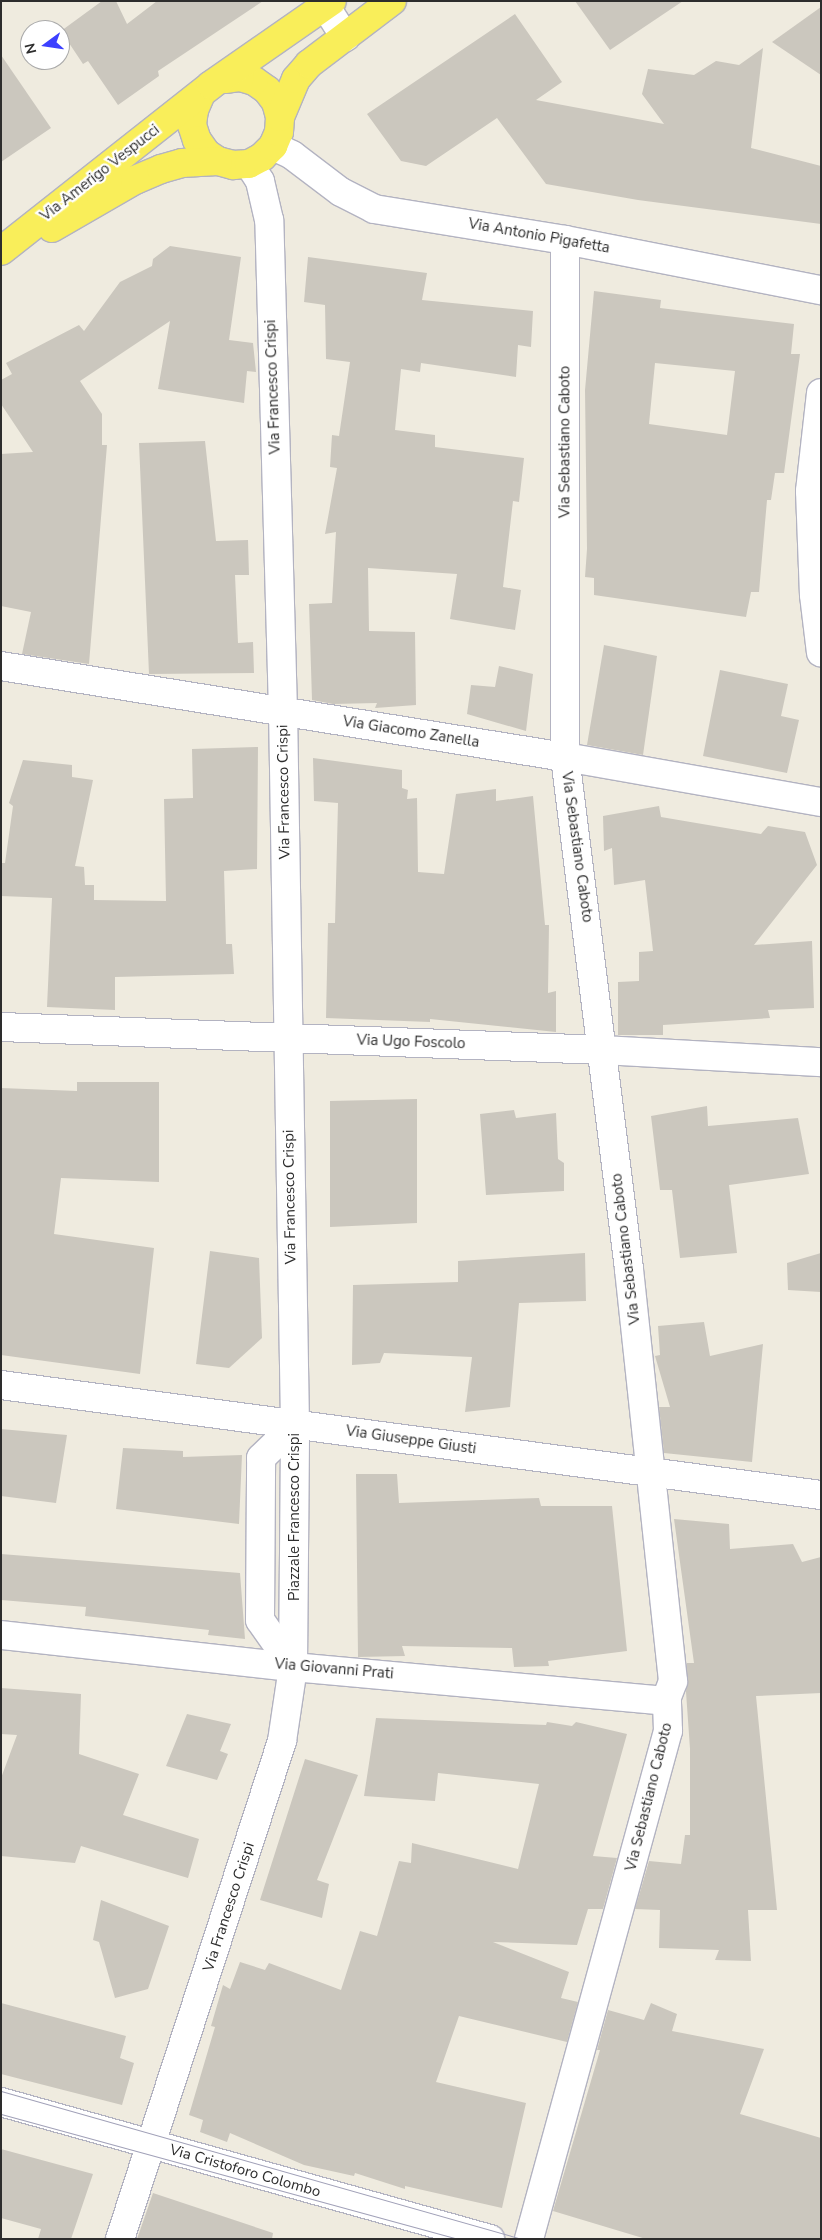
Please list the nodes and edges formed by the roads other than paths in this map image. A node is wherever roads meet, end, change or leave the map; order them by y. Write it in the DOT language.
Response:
graph roads {
  1 [pos="392,1"];
  2 [pos="326,3"];
  3 [pos="345,37"];
  4 [pos="225,79"];
  5 [pos="200,96"];
  6 [pos="280,117"];
  7 [pos="273,146"];
  8 [pos="218,161"];
  9 [pos="249,164"];
  10 [pos="565,240"];
  11 [pos="1,251"];
  12 [pos="1,258"];
  13 [pos="821,290"];
  14 [pos="821,393"];
  15 [pos="821,653"];
  16 [pos="1,666"];
  17 [pos="283,711"];
  18 [pos="565,757"];
  19 [pos="821,802"];
  20 [pos="1,1027"];
  21 [pos="287,1038"];
  22 [pos="603,1050"];
  23 [pos="821,1062"];
  24 [pos="1,1385"];
  25 [pos="295,1425"];
  26 [pos="652,1472"];
  27 [pos="821,1496"];
  28 [pos="1,1635"];
  29 [pos="293,1667"];
  30 [pos="667,1698"];
  31 [pos="1,2102"];
  32 [pos="152,2144"];
  33 [pos="120,2239"];
  34 [pos="490,2239"];
  35 [pos="529,2239"];
  1 -- 3 [label="main road"];
  2 -- 3 [label="street, Via Amerigo Vespucci"];
  2 -- 4 [label="main road, Via Amerigo Vespucci"];
  3 -- 6 [label="main road"];
  4 -- 5 [label="main road, Via Amerigo Vespucci"];
  4 -- 6 [label="main road"];
  5 -- 8 [label="main road"];
  5 -- 11 [label="main road, Via Amerigo Vespucci"];
  6 -- 7 [label="main road"];
  7 -- 9 [label="main road"];
  7 -- 10 [label="street, Via Antonio Pigafetta"];
  8 -- 9 [label="main road, Via Amerigo Vespucci"];
  8 -- 12 [label="main road, Via Amerigo Vespucci"];
  9 -- 17 [label="street, Via Francesco Crispi"];
  10 -- 13 [label="street, Via Antonio Pigafetta"];
  10 -- 18 [label="street, Via Sebastiano Caboto"];
  14 -- 15 [label="street"];
  16 -- 17 [label="street, Via Giacomo Zanella"];
  17 -- 18 [label="street, Via Giacomo Zanella"];
  17 -- 21 [label="street, Via Francesco Crispi"];
  18 -- 19 [label="street, Via Giacomo Zanella"];
  18 -- 22 [label="street, Via Sebastiano Caboto"];
  20 -- 21 [label="street, Via Ugo Foscolo"];
  21 -- 22 [label="street, Via Ugo Foscolo"];
  21 -- 25 [label="street, Via Francesco Crispi"];
  22 -- 23 [label="street, Via Ugo Foscolo"];
  22 -- 26 [label="street, Via Sebastiano Caboto"];
  24 -- 25 [label="street, Via Giuseppe Giusti"];
  25 -- 26 [label="street, Via Giuseppe Giusti"];
  25 -- 29 [label="street, Piazzale Francesco Crispi"];
  25 -- 29 [label="street, Piazzale Francesco Crispi"];
  26 -- 27 [label="street, Via Giuseppe Giusti"];
  26 -- 30 [label="street, Via Sebastiano Caboto"];
  28 -- 29 [label="street, Via Giovanni Prati"];
  29 -- 30 [label="street, Via Giovanni Prati"];
  29 -- 32 [label="street, Via Francesco Crispi"];
  30 -- 35 [label="street, Via Sebastiano Caboto"];
  31 -- 32 [label="street, Via Cristoforo Colombo"];
  32 -- 33 [label="street, Via Francesco Crispi"];
  32 -- 34 [label="street, Via Cristoforo Colombo"];
}
